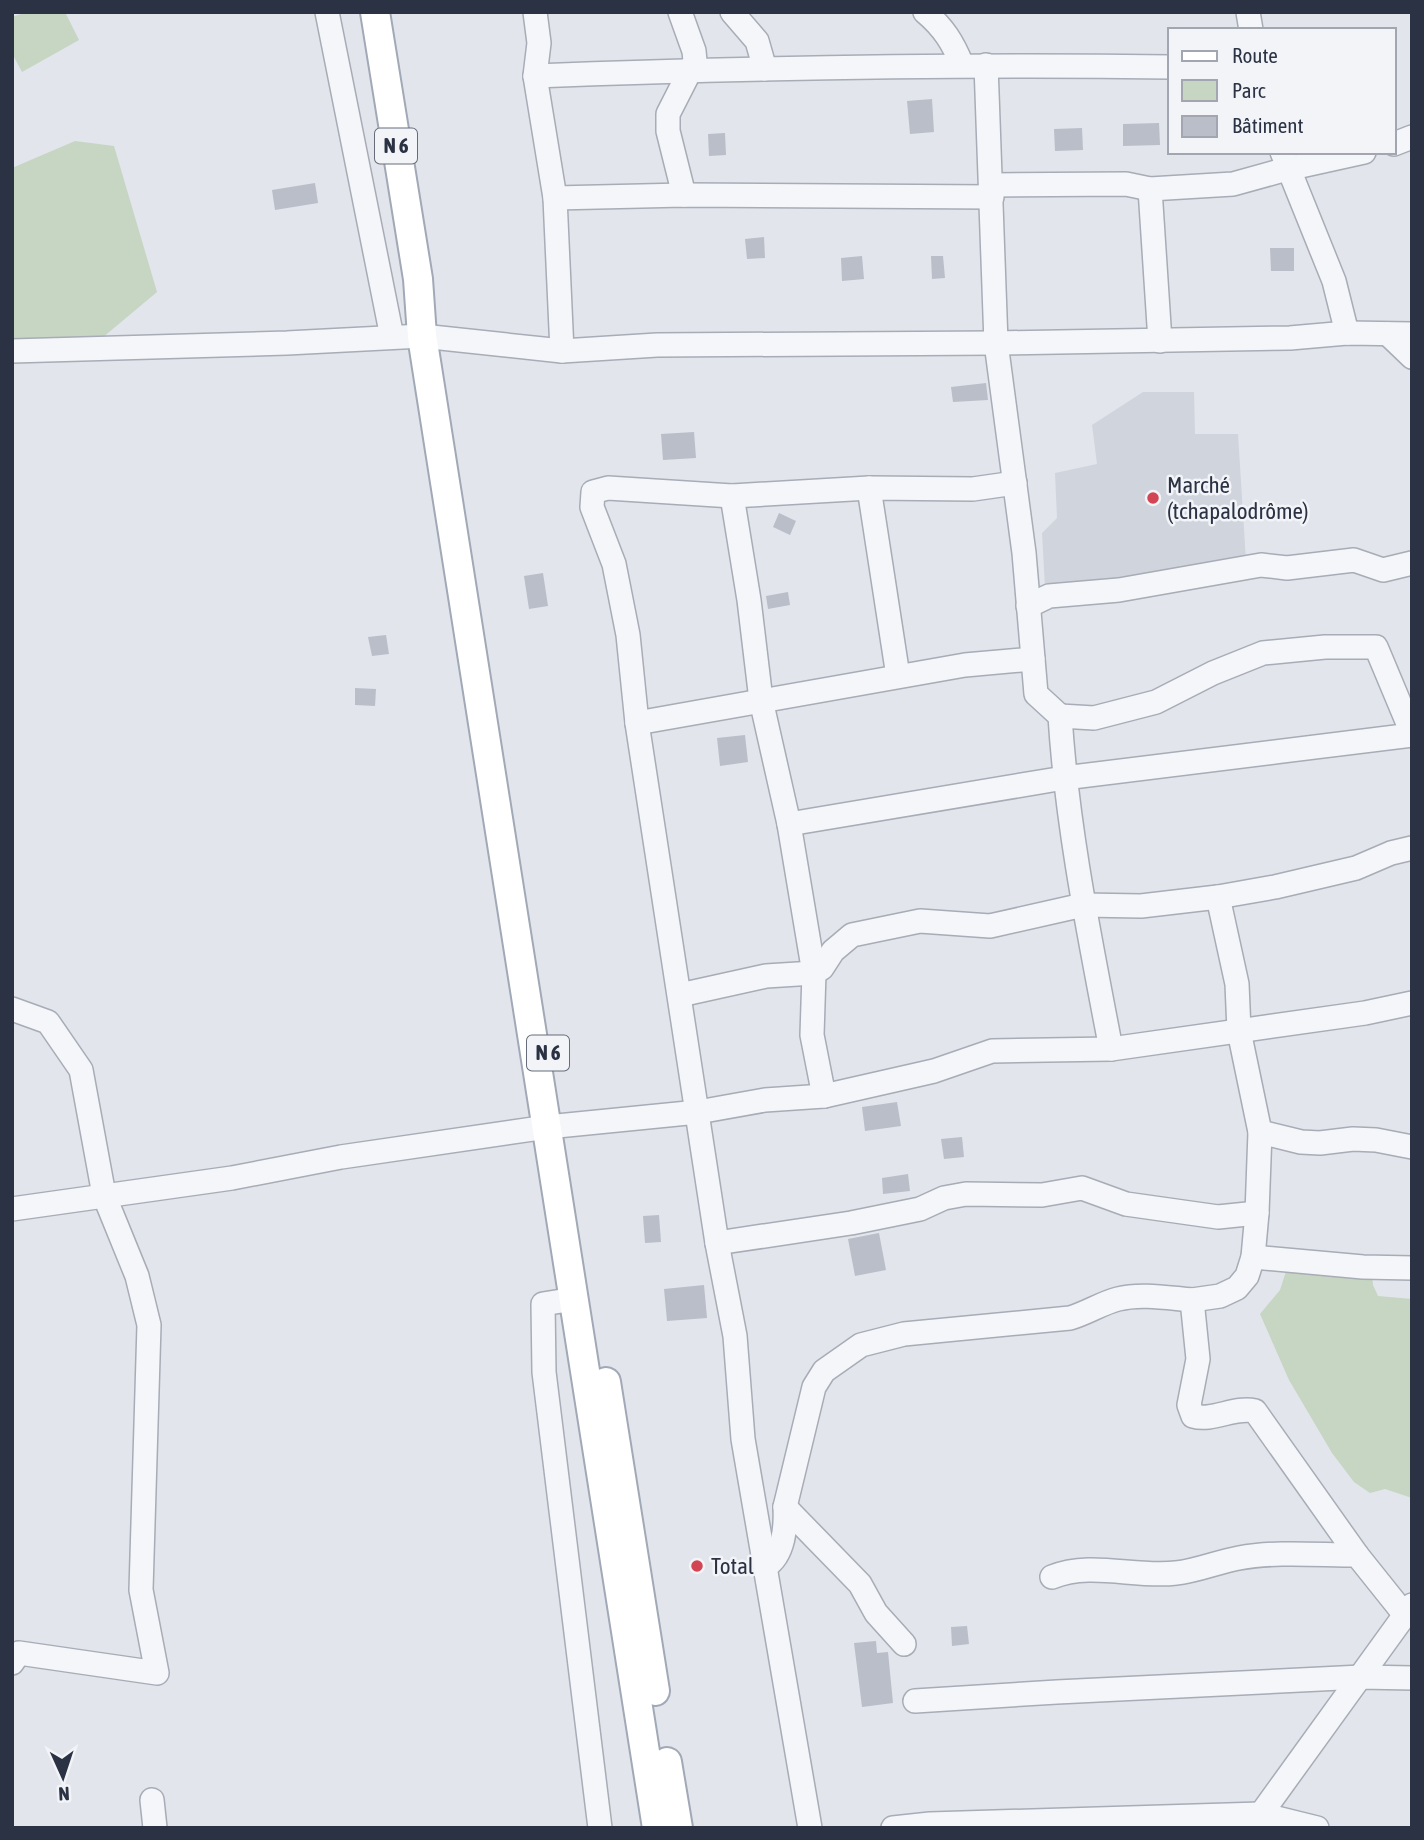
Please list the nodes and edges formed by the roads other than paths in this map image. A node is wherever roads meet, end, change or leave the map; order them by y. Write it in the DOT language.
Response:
graph roads {
  1 [pos="327,12"];
  2 [pos="375,12"];
  3 [pos="535,12"];
  4 [pos="680,12"];
  5 [pos="732,12"];
  6 [pos="925,12"];
  7 [pos="962,65"];
  8 [pos="986,65"];
  9 [pos="1168,68"];
  10 [pos="765,69"];
  11 [pos="692,70"];
  12 [pos="534,76"];
  13 [pos="1346,154"];
  14 [pos="1285,161"];
  15 [pos="1150,189"];
  16 [pos="991,191"];
  17 [pos="684,195"];
  18 [pos="555,198"];
  19 [pos="1347,333"];
  20 [pos="1388,334"];
  21 [pos="1412,334"];
  22 [pos="428,336"];
  23 [pos="392,337"];
  24 [pos="1160,341"];
  25 [pos="996,344"];
  26 [pos="12,351"];
  27 [pos="562,351"];
  28 [pos="1412,357"];
  29 [pos="1014,483"];
  30 [pos="869,488"];
  31 [pos="732,496"];
  32 [pos="1412,563"];
  33 [pos="1028,606"];
  34 [pos="1033,659"];
  35 [pos="898,676"];
  36 [pos="761,700"];
  37 [pos="1060,716"];
  38 [pos="637,723"];
  39 [pos="1412,734"];
  40 [pos="1064,778"];
  41 [pos="789,824"];
  42 [pos="1412,848"];
  43 [pos="1218,897"];
  44 [pos="1083,905"];
  45 [pos="814,973"];
  46 [pos="680,995"];
  47 [pos="1412,1003"];
  48 [pos="12,1009"];
  49 [pos="1239,1031"];
  50 [pos="1111,1049"];
  51 [pos="824,1096"];
  52 [pos="698,1112"];
  53 [pos="553,1126"];
  54 [pos="1260,1132"];
  55 [pos="1412,1147"];
  56 [pos="104,1195"];
  57 [pos="12,1209"];
  58 [pos="1257,1213"];
  59 [pos="717,1243"];
  60 [pos="1253,1257"];
  61 [pos="1412,1268"];
  62 [pos="574,1299"];
  63 [pos="1192,1300"];
  64 [pos="785,1507"];
  65 [pos="1357,1555"];
  66 [pos="766,1566"];
  67 [pos="1052,1577"];
  68 [pos="1408,1610"];
  69 [pos="904,1644"];
  70 [pos="12,1662"];
  71 [pos="1361,1677"];
  72 [pos="1412,1678"];
  73 [pos="915,1702"];
  74 [pos="152,1800"];
  75 [pos="1256,1821"];
  76 [pos="155,1828"];
  77 [pos="600,1828"];
  78 [pos="657,1828"];
  79 [pos="678,1828"];
  80 [pos="810,1828"];
  81 [pos="893,1828"];
  82 [pos="1317,1828"];
  1 -- 23 [label="street"];
  2 -- 22 [label="main road, N 6"];
  3 -- 12 [label="street"];
  4 -- 11 [label="street"];
  5 -- 10 [label="street"];
  6 -- 7 [label="street"];
  7 -- 8 [label="street"];
  7 -- 10 [label="street"];
  8 -- 9 [label="street"];
  8 -- 16 [label="street"];
  10 -- 11 [label="street"];
  11 -- 12 [label="street"];
  11 -- 17 [label="street"];
  12 -- 18 [label="street"];
  13 -- 14 [label="street"];
  14 -- 15 [label="street"];
  14 -- 19 [label="street"];
  15 -- 16 [label="street"];
  15 -- 24 [label="street"];
  16 -- 17 [label="street"];
  16 -- 25 [label="street"];
  17 -- 18 [label="street"];
  18 -- 27 [label="street"];
  19 -- 20 [label="street"];
  19 -- 24 [label="street"];
  20 -- 21 [label="street"];
  20 -- 28 [label="street"];
  22 -- 23 [label="street"];
  22 -- 27 [label="street"];
  22 -- 53 [label="main road, N 6"];
  23 -- 26 [label="street"];
  24 -- 25 [label="street"];
  25 -- 27 [label="street"];
  25 -- 29 [label="street"];
  29 -- 30 [label="street"];
  29 -- 33 [label="street"];
  30 -- 31 [label="street"];
  30 -- 35 [label="street"];
  31 -- 36 [label="street"];
  31 -- 38 [label="street"];
  32 -- 33 [label="street"];
  33 -- 34 [label="street"];
  34 -- 35 [label="street"];
  34 -- 37 [label="street"];
  35 -- 36 [label="street"];
  36 -- 38 [label="street"];
  36 -- 41 [label="street"];
  37 -- 39 [label="street"];
  37 -- 40 [label="street"];
  38 -- 46 [label="street"];
  39 -- 40 [label="street"];
  40 -- 41 [label="street"];
  40 -- 44 [label="street"];
  41 -- 45 [label="street"];
  42 -- 43 [label="street"];
  43 -- 44 [label="street"];
  43 -- 49 [label="street"];
  44 -- 45 [label="street"];
  44 -- 50 [label="street"];
  45 -- 46 [label="street"];
  45 -- 51 [label="street"];
  46 -- 52 [label="street"];
  47 -- 49 [label="street"];
  48 -- 56 [label="street"];
  49 -- 50 [label="street"];
  49 -- 54 [label="street"];
  50 -- 51 [label="street"];
  51 -- 52 [label="street"];
  52 -- 53 [label="street"];
  52 -- 59 [label="street"];
  53 -- 56 [label="street"];
  53 -- 62 [label="main road, N 6"];
  53 -- 79 [label="main road, N 6"];
  54 -- 55 [label="street"];
  54 -- 58 [label="street"];
  56 -- 57 [label="street"];
  56 -- 70 [label="street"];
  58 -- 59 [label="street"];
  58 -- 60 [label="street"];
  59 -- 66 [label="street"];
  60 -- 61 [label="street"];
  60 -- 63 [label="street"];
  62 -- 77 [label="street"];
  62 -- 78 [label="main road, N 6"];
  63 -- 64 [label="street"];
  63 -- 65 [label="street"];
  64 -- 66 [label="street"];
  64 -- 69 [label="street"];
  65 -- 67 [label="street"];
  65 -- 68 [label="street"];
  66 -- 80 [label="street"];
  68 -- 71 [label="street"];
  71 -- 72 [label="street"];
  71 -- 73 [label="street"];
  71 -- 75 [label="street"];
  74 -- 76 [label="street"];
  75 -- 81 [label="street"];
  75 -- 82 [label="street"];
}
